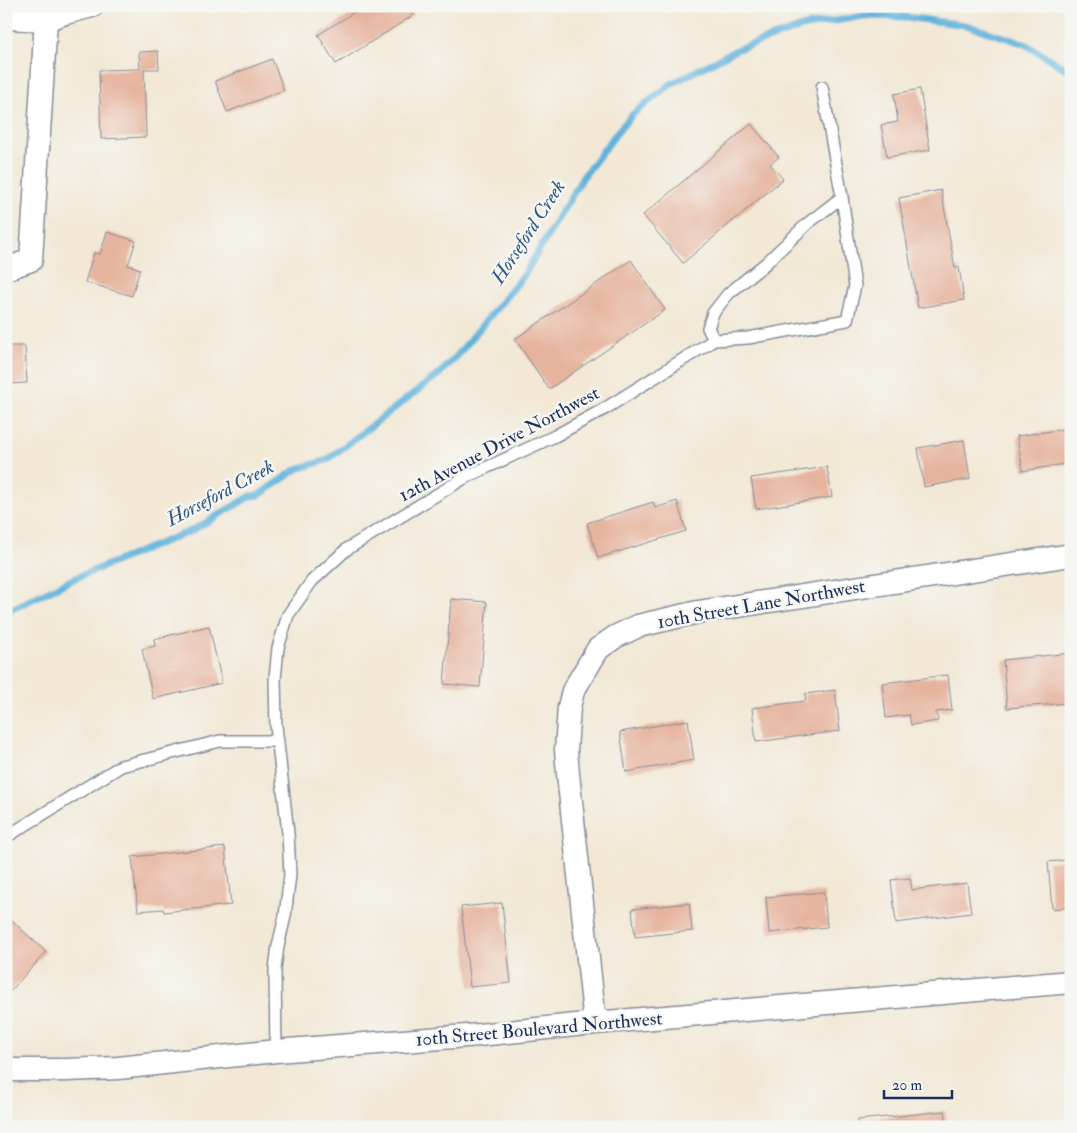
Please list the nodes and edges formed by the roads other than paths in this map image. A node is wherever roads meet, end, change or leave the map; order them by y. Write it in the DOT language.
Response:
graph roads {
  1 [pos="92,6"];
  2 [pos="6,18"];
  3 [pos="46,20"];
  4 [pos="822,87"];
  5 [pos="842,197"];
  6 [pos="6,269"];
  7 [pos="714,340"];
  8 [pos="1071,555"];
  9 [pos="278,740"];
  10 [pos="6,838"];
  11 [pos="1071,982"];
  12 [pos="595,1024"];
  13 [pos="276,1051"];
  14 [pos="6,1070"];
  1 -- 3 [label="street"];
  2 -- 3 [label="street"];
  3 -- 6 [label="street"];
  4 -- 5 [label="lane"];
  5 -- 7 [label="lane"];
  5 -- 7 [label="lane"];
  7 -- 9 [label="lane, 12th Avenue Drive Northwest"];
  8 -- 12 [label="street, 10th Street Lane Northwest"];
  9 -- 10 [label="lane"];
  9 -- 13 [label="lane, 12th Avenue Drive Northwest"];
  11 -- 12 [label="street, 10th Street Boulevard Northwest"];
  12 -- 13 [label="street, 10th Street Boulevard Northwest"];
  13 -- 14 [label="street, 10th Street Boulevard Northwest"];
}
